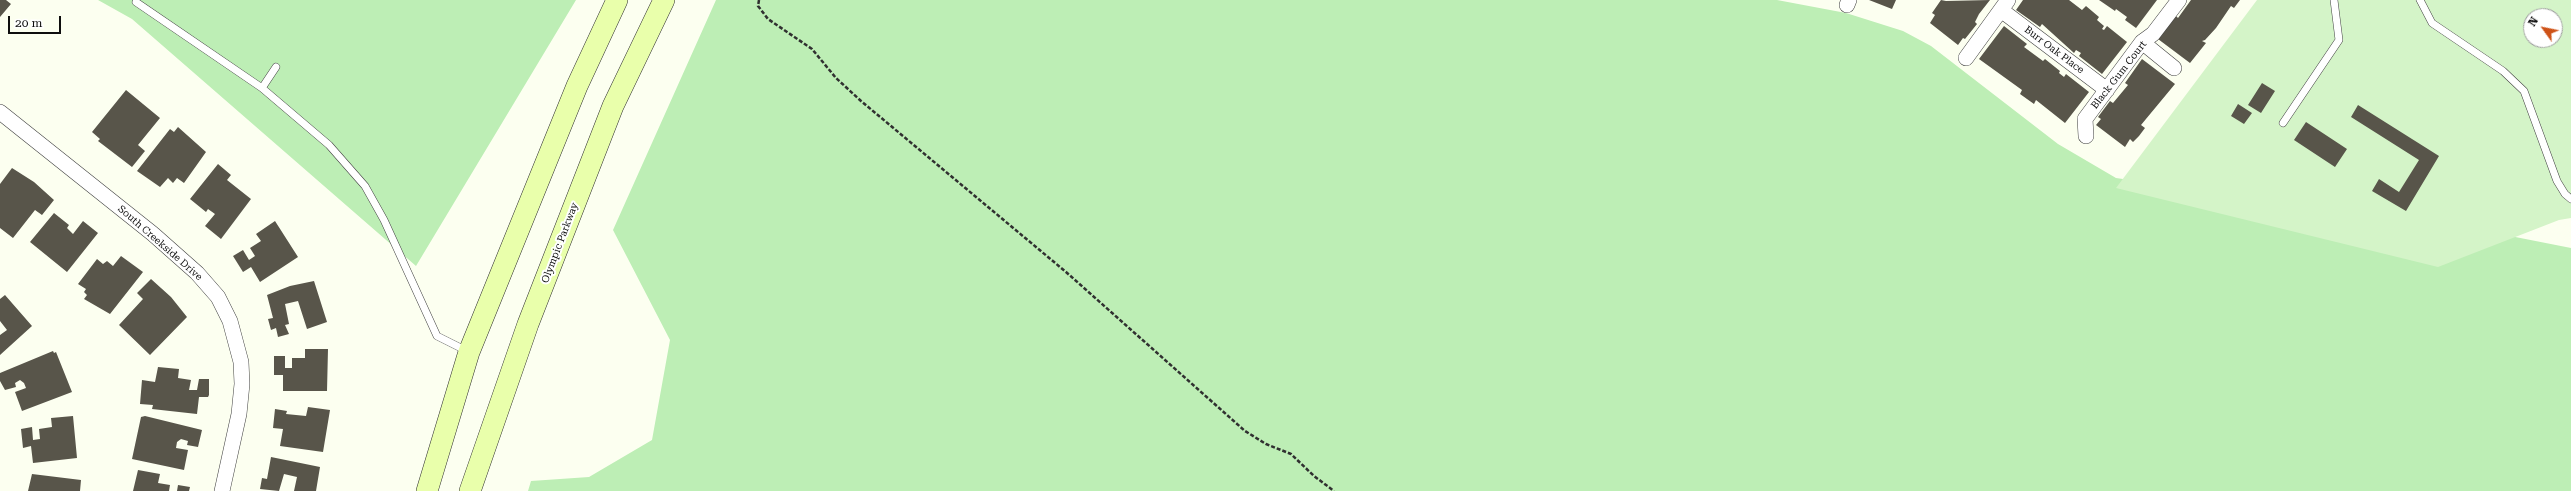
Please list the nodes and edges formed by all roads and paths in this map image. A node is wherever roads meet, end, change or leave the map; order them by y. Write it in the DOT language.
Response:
graph roads {
  1 [pos="617,0"];
  2 [pos="664,0"];
  3 [pos="759,0"];
  4 [pos="2179,0"];
  5 [pos="2334,0"];
  6 [pos="2420,0"];
  7 [pos="136,2"];
  8 [pos="2004,5"];
  9 [pos="2142,42"];
  10 [pos="1966,58"];
  11 [pos="276,67"];
  12 [pos="2174,68"];
  13 [pos="262,88"];
  14 [pos="2106,90"];
  15 [pos="3,120"];
  16 [pos="2283,123"];
  17 [pos="2086,136"];
  18 [pos="2571,199"];
  19 [pos="469,352"];
  20 [pos="222,491"];
  21 [pos="427,491"];
  22 [pos="470,491"];
  23 [pos="1334,491"];
  1 -- 19 [label="main road"];
  2 -- 22 [label="main road, Olympic Parkway"];
  3 -- 23 [label="path"];
  4 -- 9 [label="street, Black Gum Court"];
  5 -- 16 [label="lane"];
  6 -- 18 [label="lane"];
  7 -- 13 [label="lane"];
  8 -- 10 [label="street"];
  8 -- 14 [label="street, Burr Oak Place"];
  9 -- 12 [label="street"];
  9 -- 14 [label="street, Black Gum Court"];
  11 -- 13 [label="lane"];
  13 -- 19 [label="lane"];
  14 -- 17 [label="street, Black Gum Court"];
  15 -- 20 [label="street, South Creekside Drive"];
  19 -- 21 [label="main road"];
}
